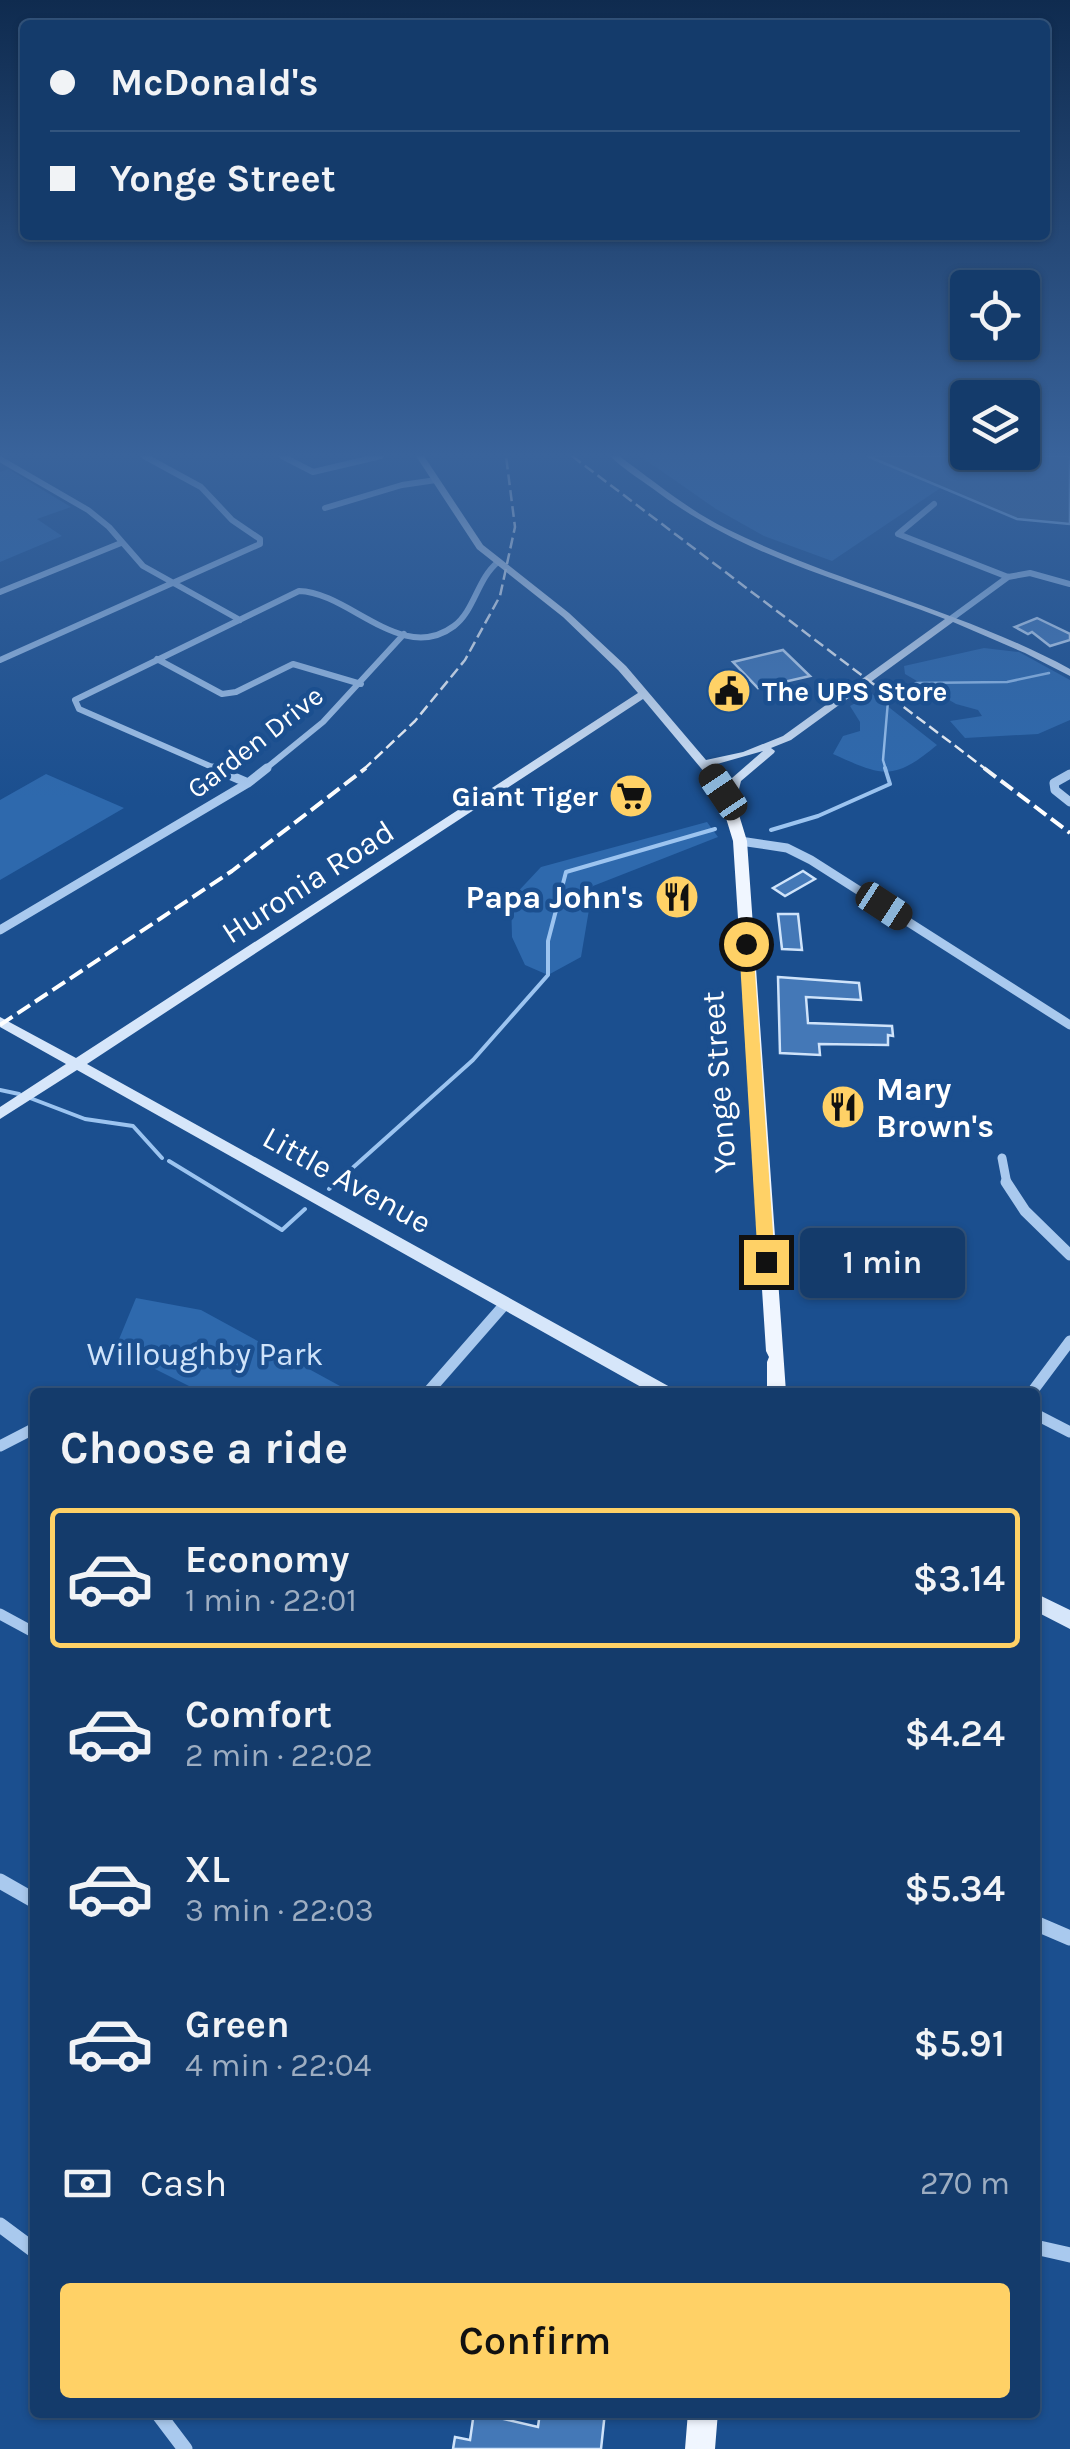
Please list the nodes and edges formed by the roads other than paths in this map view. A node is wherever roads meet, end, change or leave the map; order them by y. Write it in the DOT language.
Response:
graph roads {
  1 [pos="54,570"];
  2 [pos="150,570"];
  3 [pos="202,570"];
  4 [pos="485,570"];
  5 [pos="508,570"];
  6 [pos="822,570"];
  7 [pos="835,570"];
  8 [pos="991,570"];
  9 [pos="1008,577"];
  10 [pos="172,584"];
  11 [pos="1070,584"];
  12 [pos="0,592"];
  13 [pos="914,607"];
  14 [pos="952,618"];
  15 [pos="240,620"];
  16 [pos="935,630"];
  17 [pos="404,634"];
  18 [pos="157,659"];
  19 [pos="0,660"];
  20 [pos="1070,673"];
  21 [pos="361,684"];
  22 [pos="644,694"];
  23 [pos="770,746"];
  24 [pos="703,764"];
  25 [pos="1070,774"];
  26 [pos="248,783"];
  27 [pos="1070,802"];
  28 [pos="729,805"];
  29 [pos="740,842"];
  30 [pos="0,930"];
  31 [pos="0,1020"];
  32 [pos="1070,1025"];
  33 [pos="77,1064"];
  34 [pos="0,1114"];
  35 [pos="1002,1158"];
  36 [pos="1070,1255"];
  37 [pos="506,1303"];
  38 [pos="1070,1341"];
  39 [pos="432,1388"];
  40 [pos="657,1388"];
  41 [pos="777,1388"];
  42 [pos="1035,1388"];
  43 [pos="1040,1417"];
  44 [pos="30,1431"];
  45 [pos="1070,1432"];
  46 [pos="0,1446"];
  47 [pos="1040,1604"];
  48 [pos="0,1614"];
  49 [pos="1070,1620"];
  50 [pos="30,1630"];
  51 [pos="0,1881"];
  52 [pos="30,1898"];
  53 [pos="1040,1925"];
  54 [pos="1070,1938"];
  55 [pos="0,2226"];
  56 [pos="30,2247"];
  57 [pos="1040,2248"];
  58 [pos="1070,2254"];
  59 [pos="161,2418"];
  60 [pos="703,2418"];
  61 [pos="184,2449"];
  62 [pos="700,2449"];
  1 -- 12 [label="street"];
  2 -- 10 [label="street"];
  3 -- 10 [label="street"];
  4 -- 17 [label="street"];
  5 -- 22 [label="main road, Yonge Street"];
  6 -- 13 [label="main road"];
  7 -- 14 [label="main road"];
  8 -- 9 [label="street"];
  9 -- 11 [label="street"];
  9 -- 14 [label="street"];
  10 -- 15 [label="street"];
  10 -- 19 [label="street"];
  13 -- 14 [label="main road"];
  13 -- 16 [label="main road"];
  14 -- 16 [label="main road"];
  14 -- 20 [label="main road"];
  15 -- 17 [label="street"];
  15 -- 18 [label="street"];
  16 -- 23 [label="main road"];
  17 -- 21 [label="street, Garden Drive"];
  18 -- 21 [label="street"];
  18 -- 26 [label="street"];
  21 -- 26 [label="street, Garden Drive"];
  22 -- 24 [label="main road, Yonge Street"];
  22 -- 33 [label="main road, Huronia Road"];
  23 -- 24 [label="main road"];
  23 -- 28 [label="main road"];
  24 -- 28 [label="main road, Yonge Street"];
  25 -- 27 [label="street"];
  26 -- 30 [label="street, Garden Drive"];
  28 -- 29 [label="main road, Yonge Street"];
  29 -- 32 [label="street"];
  29 -- 41 [label="main road, Yonge Street"];
  31 -- 33 [label="main road, Little Avenue"];
  33 -- 34 [label="main road, Huronia Road"];
  33 -- 37 [label="main road, Little Avenue"];
  35 -- 36 [label="street"];
  37 -- 39 [label="street"];
  37 -- 40 [label="main road, Little Avenue"];
  38 -- 42 [label="street"];
  43 -- 45 [label="street"];
  44 -- 46 [label="street"];
  47 -- 49 [label="main road"];
  48 -- 50 [label="street"];
  51 -- 52 [label="street"];
  53 -- 54 [label="street"];
  55 -- 56 [label="street"];
  57 -- 58 [label="street"];
  59 -- 61 [label="street"];
  60 -- 62 [label="main road"];
}
